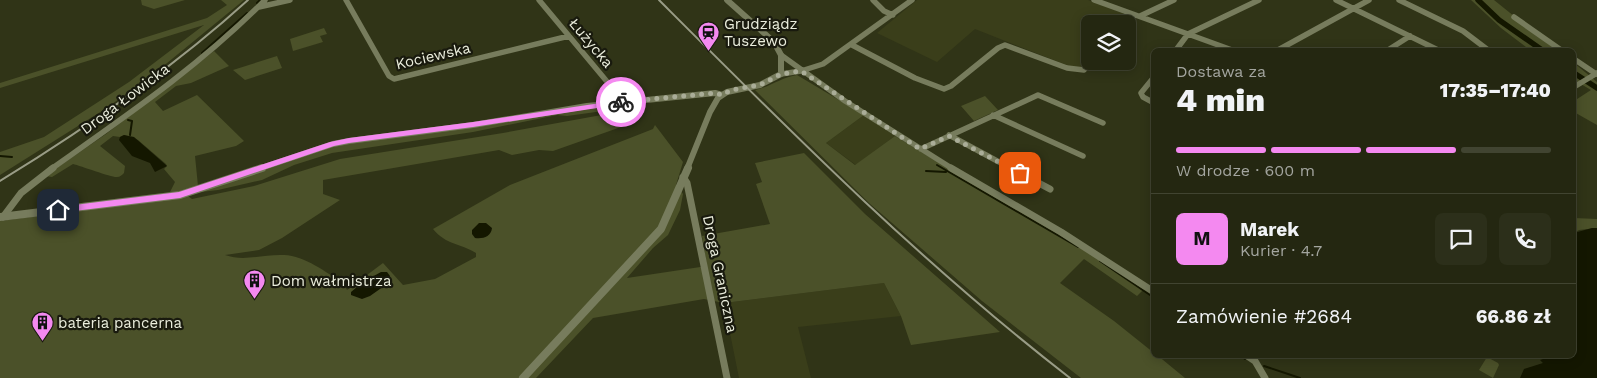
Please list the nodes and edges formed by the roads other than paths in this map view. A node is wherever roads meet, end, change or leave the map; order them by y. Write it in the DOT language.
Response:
graph roads {
  1 [pos="265,0"];
  2 [pos="290,0"];
  3 [pos="346,0"];
  4 [pos="539,0"];
  5 [pos="727,0"];
  6 [pos="873,0"];
  7 [pos="912,0"];
  8 [pos="1094,0"];
  9 [pos="1174,0"];
  10 [pos="1259,0"];
  11 [pos="1336,0"];
  12 [pos="1369,0"];
  13 [pos="1399,0"];
  14 [pos="259,7"];
  15 [pos="1353,8"];
  16 [pos="893,15"];
  17 [pos="1137,15"];
  18 [pos="1514,17"];
  19 [pos="1188,34"];
  20 [pos="569,36"];
  21 [pos="1410,36"];
  22 [pos="852,45"];
  23 [pos="1178,48"];
  24 [pos="1226,48"];
  25 [pos="1282,48"];
  26 [pos="1391,48"];
  27 [pos="1434,48"];
  28 [pos="1485,48"];
  29 [pos="1558,48"];
  30 [pos="781,55"];
  31 [pos="1576,59"];
  32 [pos="1081,70"];
  33 [pos="801,71"];
  34 [pos="781,74"];
  35 [pos="1596,74"];
  36 [pos="1151,81"];
  37 [pos="1576,86"];
  38 [pos="722,95"];
  39 [pos="624,102"];
  40 [pos="1151,103"];
  41 [pos="993,116"];
  42 [pos="1103,124"];
  43 [pos="949,136"];
  44 [pos="920,149"];
  45 [pos="1083,156"];
  46 [pos="683,177"];
  47 [pos="1050,189"];
  48 [pos="2,217"];
  49 [pos="1151,290"];
  50 [pos="1257,358"];
  51 [pos="523,378"];
  52 [pos="727,378"];
  53 [pos="1265,378"];
  1 -- 14 [label="street, Droga Łowicka"];
  2 -- 14 [label="street"];
  3 -- 20 [label="street, Kociewska"];
  4 -- 20 [label="street, Łużycka"];
  5 -- 30 [label="street"];
  6 -- 16 [label="street"];
  7 -- 16 [label="street"];
  8 -- 17 [label="street"];
  9 -- 17 [label="street"];
  10 -- 19 [label="street"];
  11 -- 15 [label="street"];
  12 -- 15 [label="street"];
  13 -- 28 [label="street"];
  14 -- 48 [label="street, Droga Łowicka"];
  15 -- 21 [label="street"];
  15 -- 25 [label="street"];
  16 -- 22 [label="street"];
  17 -- 19 [label="street"];
  18 -- 29 [label="street"];
  19 -- 23 [label="street"];
  19 -- 24 [label="street"];
  20 -- 39 [label="street, Łużycka"];
  21 -- 26 [label="street"];
  21 -- 27 [label="street"];
  22 -- 32 [label="street"];
  22 -- 33 [label="street"];
  30 -- 33 [label="street"];
  30 -- 34 [label="street"];
  31 -- 35 [label="street"];
  33 -- 34 [label="street"];
  33 -- 44 [label="street"];
  34 -- 38 [label="street"];
  35 -- 37 [label="street"];
  36 -- 40 [label="street"];
  38 -- 39 [label="street"];
  38 -- 46 [label="street"];
  39 -- 48 [label="street"];
  41 -- 42 [label="street"];
  41 -- 43 [label="street"];
  41 -- 45 [label="street"];
  43 -- 44 [label="street"];
  43 -- 47 [label="street"];
  44 -- 49 [label="street"];
  46 -- 51 [label="street"];
  46 -- 52 [label="street, Droga Graniczna"];
  50 -- 53 [label="street"];
}
